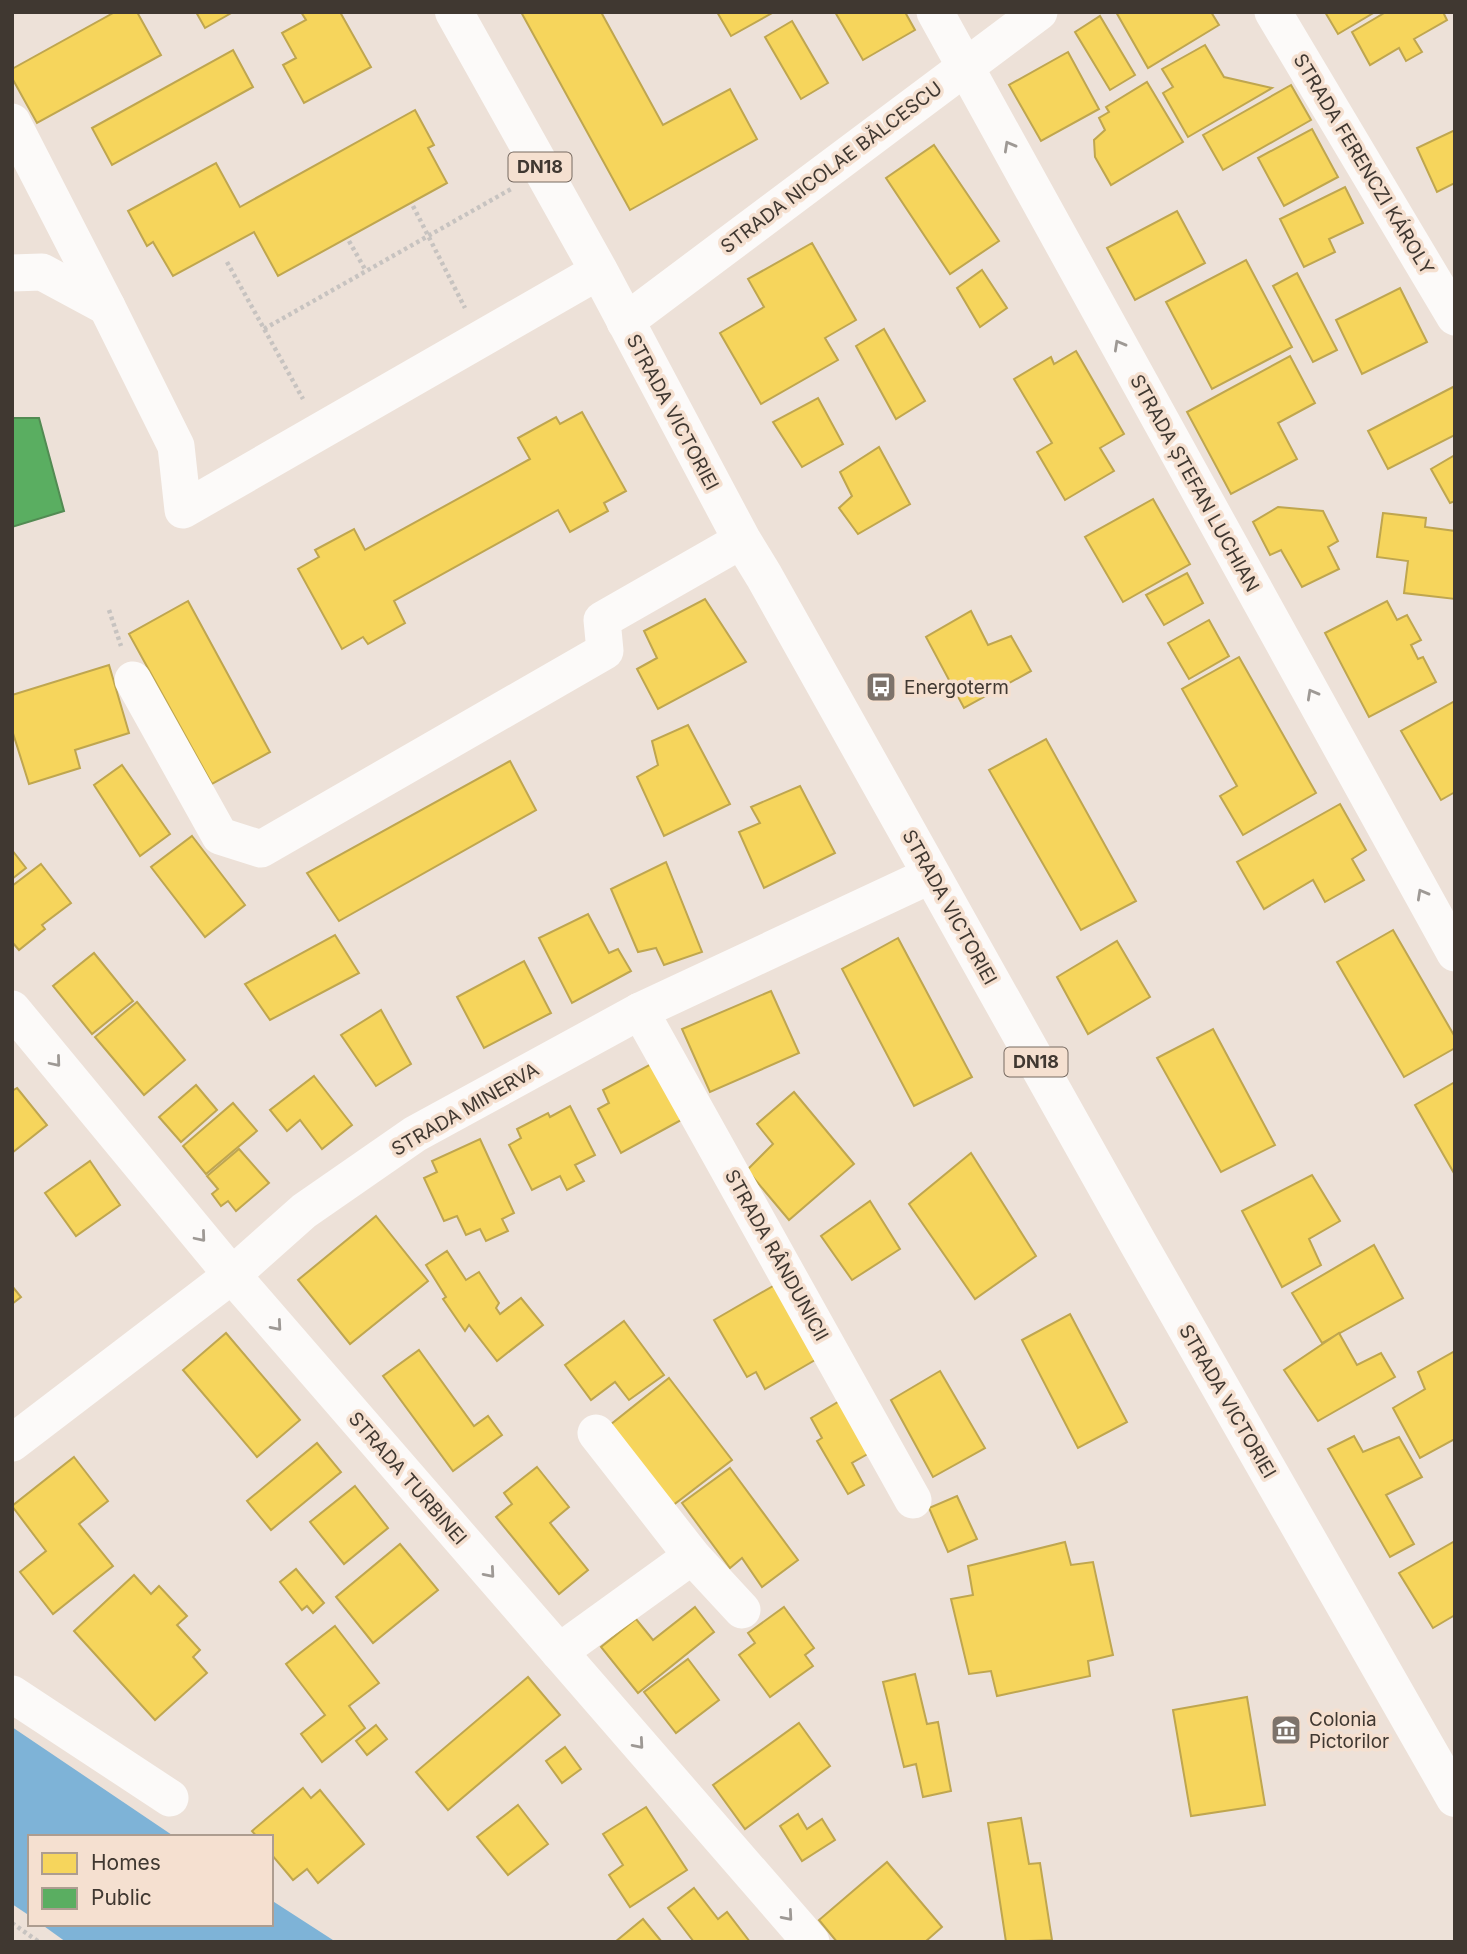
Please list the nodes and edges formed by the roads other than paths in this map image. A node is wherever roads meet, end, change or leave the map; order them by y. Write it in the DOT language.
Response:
graph roads {
  1 [pos="454,12"];
  2 [pos="935,12"];
  3 [pos="1039,12"];
  4 [pos="1273,12"];
  5 [pos="965,66"];
  6 [pos="12,122"];
  7 [pos="598,271"];
  8 [pos="12,273"];
  9 [pos="107,307"];
  10 [pos="1455,317"];
  11 [pos="625,322"];
  12 [pos="742,540"];
  13 [pos="133,680"];
  14 [pos="931,875"];
  15 [pos="1455,953"];
  16 [pos="12,1009"];
  17 [pos="640,1011"];
  18 [pos="232,1275"];
  19 [pos="596,1433"];
  20 [pos="12,1443"];
  21 [pos="913,1500"];
  22 [pos="692,1556"];
  23 [pos="742,1610"];
  24 [pos="559,1652"];
  25 [pos="12,1693"];
  26 [pos="170,1798"];
  27 [pos="1455,1798"];
  28 [pos="811,1942"];
  1 -- 7 [label="main road, STRADA VICTORIEI / DN18"];
  2 -- 5 [label="street, STRADA ȘTEFAN LUCHIAN"];
  3 -- 5 [label="street, STRADA NICOLAE BĂLCESCU"];
  4 -- 10 [label="street, STRADA FERENCZI KÁROLY"];
  5 -- 11 [label="street, STRADA NICOLAE BĂLCESCU"];
  15 -- 5 [label="street, STRADA ȘTEFAN LUCHIAN, one-way"];
  6 -- 9 [label="street"];
  7 -- 9 [label="street"];
  7 -- 11 [label="main road, STRADA VICTORIEI / DN18"];
  8 -- 9 [label="street"];
  11 -- 12 [label="main road, STRADA VICTORIEI / DN18"];
  12 -- 13 [label="street"];
  12 -- 14 [label="main road, STRADA VICTORIEI / DN18"];
  14 -- 17 [label="street, STRADA MINERVA"];
  14 -- 27 [label="main road, STRADA VICTORIEI / DN18"];
  16 -- 18 [label="street, STRADA TURBINEI, one-way"];
  17 -- 18 [label="street, STRADA MINERVA"];
  17 -- 21 [label="street, STRADA RÂNDUNICII"];
  18 -- 20 [label="street, STRADA MINERVA"];
  18 -- 24 [label="street, STRADA TURBINEI, one-way"];
  19 -- 22 [label="street"];
  22 -- 23 [label="street"];
  22 -- 24 [label="street"];
  24 -- 28 [label="street, STRADA TURBINEI, one-way"];
  25 -- 26 [label="street"];
}
